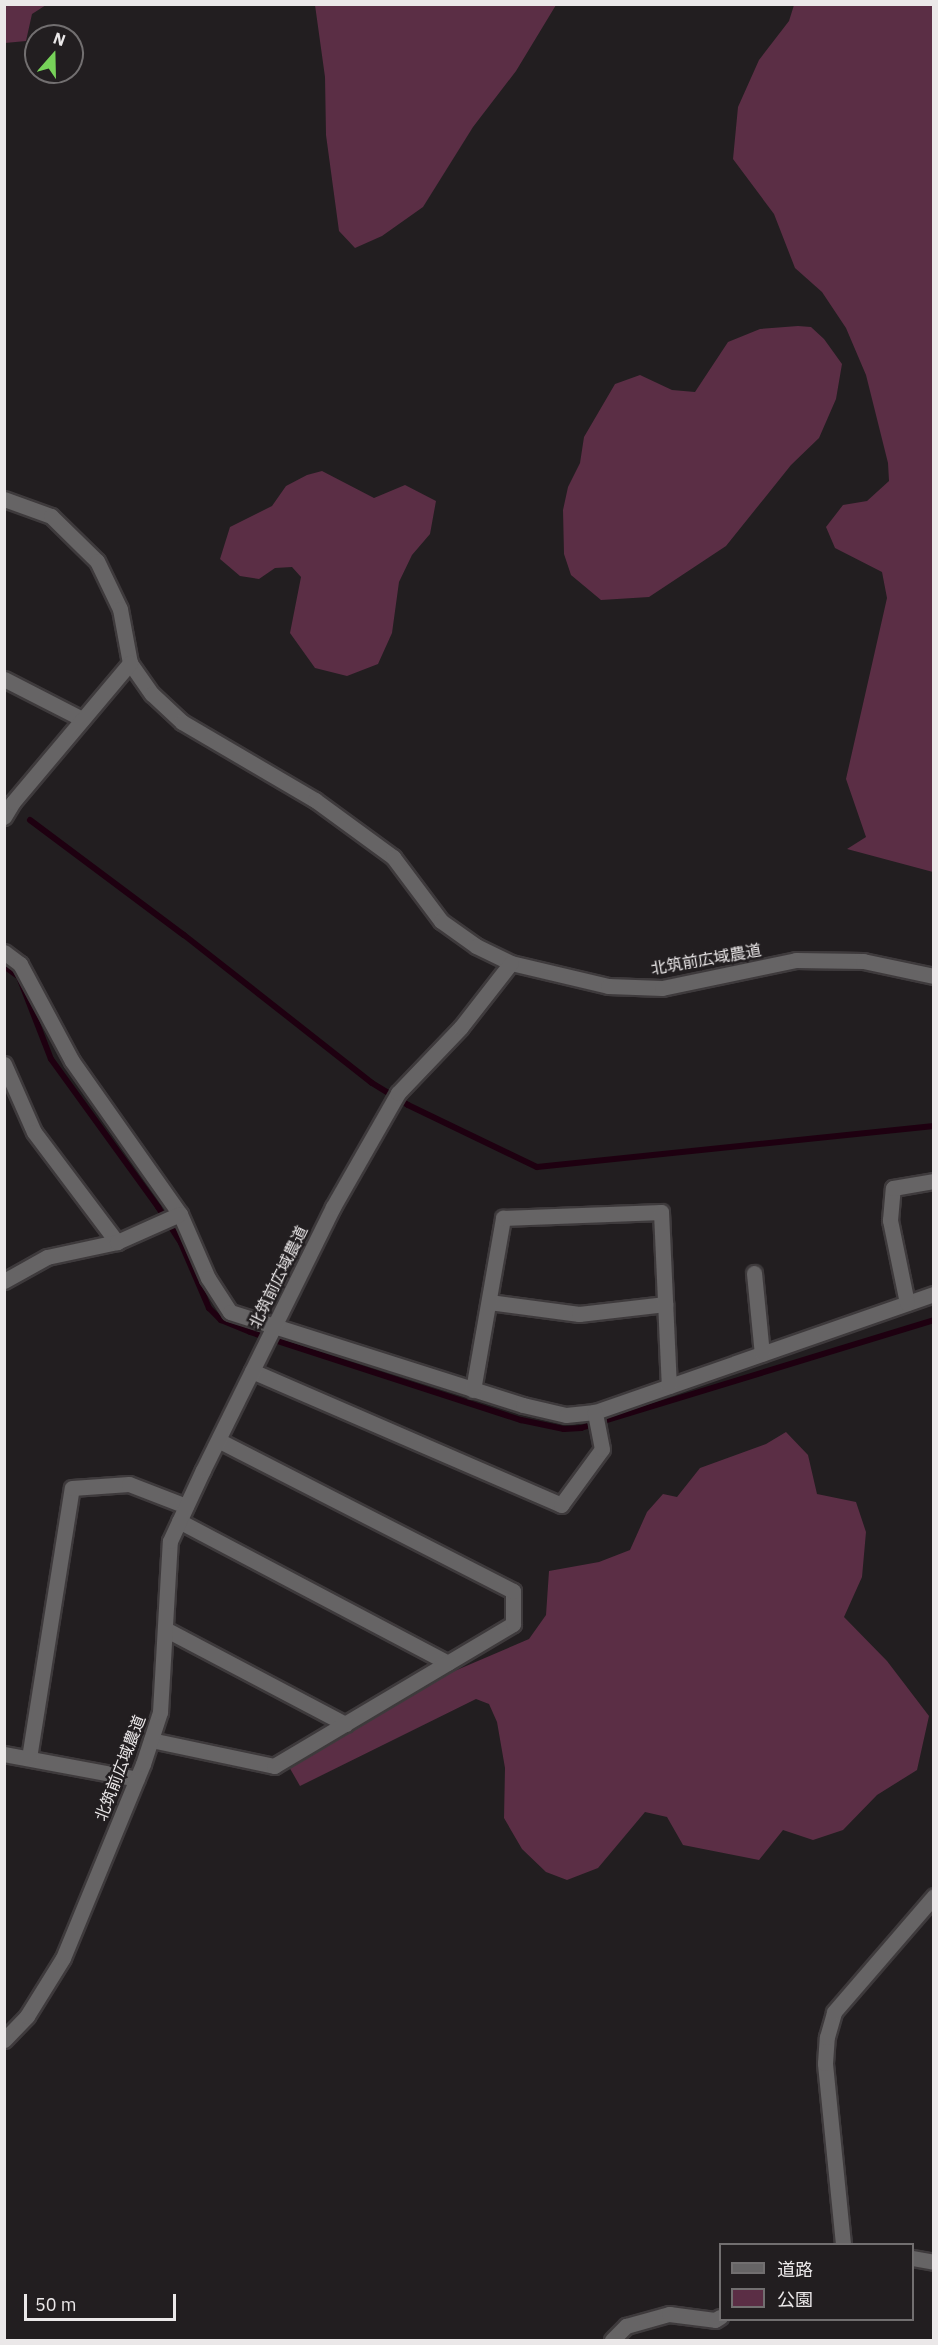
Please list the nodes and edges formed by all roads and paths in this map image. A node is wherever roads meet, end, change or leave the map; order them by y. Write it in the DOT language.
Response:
graph roads {
  1 [pos="4,499"];
  2 [pos="130,663"];
  3 [pos="4,679"];
  4 [pos="82,719"];
  5 [pos="9,800"];
  6 [pos="4,817"];
  7 [pos="4,952"];
  8 [pos="511,963"];
  9 [pos="933,976"];
  10 [pos="4,1064"];
  11 [pos="933,1181"];
  12 [pos="180,1214"];
  13 [pos="117,1242"];
  14 [pos="754,1273"];
  15 [pos="4,1281"];
  16 [pos="933,1293"];
  17 [pos="489,1302"];
  18 [pos="907,1303"];
  19 [pos="665,1304"];
  20 [pos="274,1327"];
  21 [pos="762,1354"];
  22 [pos="252,1371"];
  23 [pos="669,1386"];
  24 [pos="472,1390"];
  25 [pos="596,1412"];
  26 [pos="218,1440"];
  27 [pos="186,1506"];
  28 [pos="179,1521"];
  29 [pos="165,1629"];
  30 [pos="448,1663"];
  31 [pos="345,1724"];
  32 [pos="151,1740"];
  33 [pos="4,1754"];
  34 [pos="29,1758"];
  35 [pos="137,1779"];
  36 [pos="933,1896"];
  37 [pos="4,2040"];
  38 [pos="843,2243"];
  39 [pos="914,2258"];
  40 [pos="933,2262"];
  41 [pos="719,2318"];
  42 [pos="612,2340"];
  1 -- 2 [label="street"];
  2 -- 4 [label="street"];
  2 -- 8 [label="street"];
  3 -- 4 [label="street"];
  4 -- 5 [label="street"];
  5 -- 6 [label="street"];
  7 -- 12 [label="street"];
  8 -- 9 [label="street, 北筑前広域農道"];
  8 -- 20 [label="street, 北筑前広域農道"];
  10 -- 13 [label="street"];
  11 -- 18 [label="street"];
  12 -- 13 [label="street"];
  12 -- 20 [label="street"];
  13 -- 15 [label="street"];
  14 -- 21 [label="street"];
  16 -- 18 [label="street"];
  17 -- 19 [label="street"];
  17 -- 19 [label="street"];
  17 -- 24 [label="street"];
  18 -- 21 [label="street"];
  19 -- 23 [label="street"];
  20 -- 22 [label="street, 北筑前広域農道"];
  20 -- 24 [label="street"];
  21 -- 23 [label="street"];
  22 -- 25 [label="street"];
  22 -- 26 [label="street, 北筑前広域農道"];
  23 -- 25 [label="street"];
  24 -- 25 [label="street"];
  26 -- 27 [label="street, 北筑前広域農道"];
  26 -- 30 [label="street"];
  27 -- 28 [label="street, 北筑前広域農道"];
  27 -- 34 [label="street"];
  28 -- 29 [label="street, 北筑前広域農道"];
  28 -- 30 [label="street"];
  29 -- 31 [label="street"];
  29 -- 32 [label="street, 北筑前広域農道"];
  30 -- 31 [label="street"];
  31 -- 32 [label="street"];
  32 -- 35 [label="street, 北筑前広域農道"];
  33 -- 34 [label="street"];
  34 -- 35 [label="street"];
  35 -- 37 [label="street, 北筑前広域農道"];
  36 -- 38 [label="street"];
  39 -- 40 [label="street"];
  41 -- 42 [label="street"];
}
